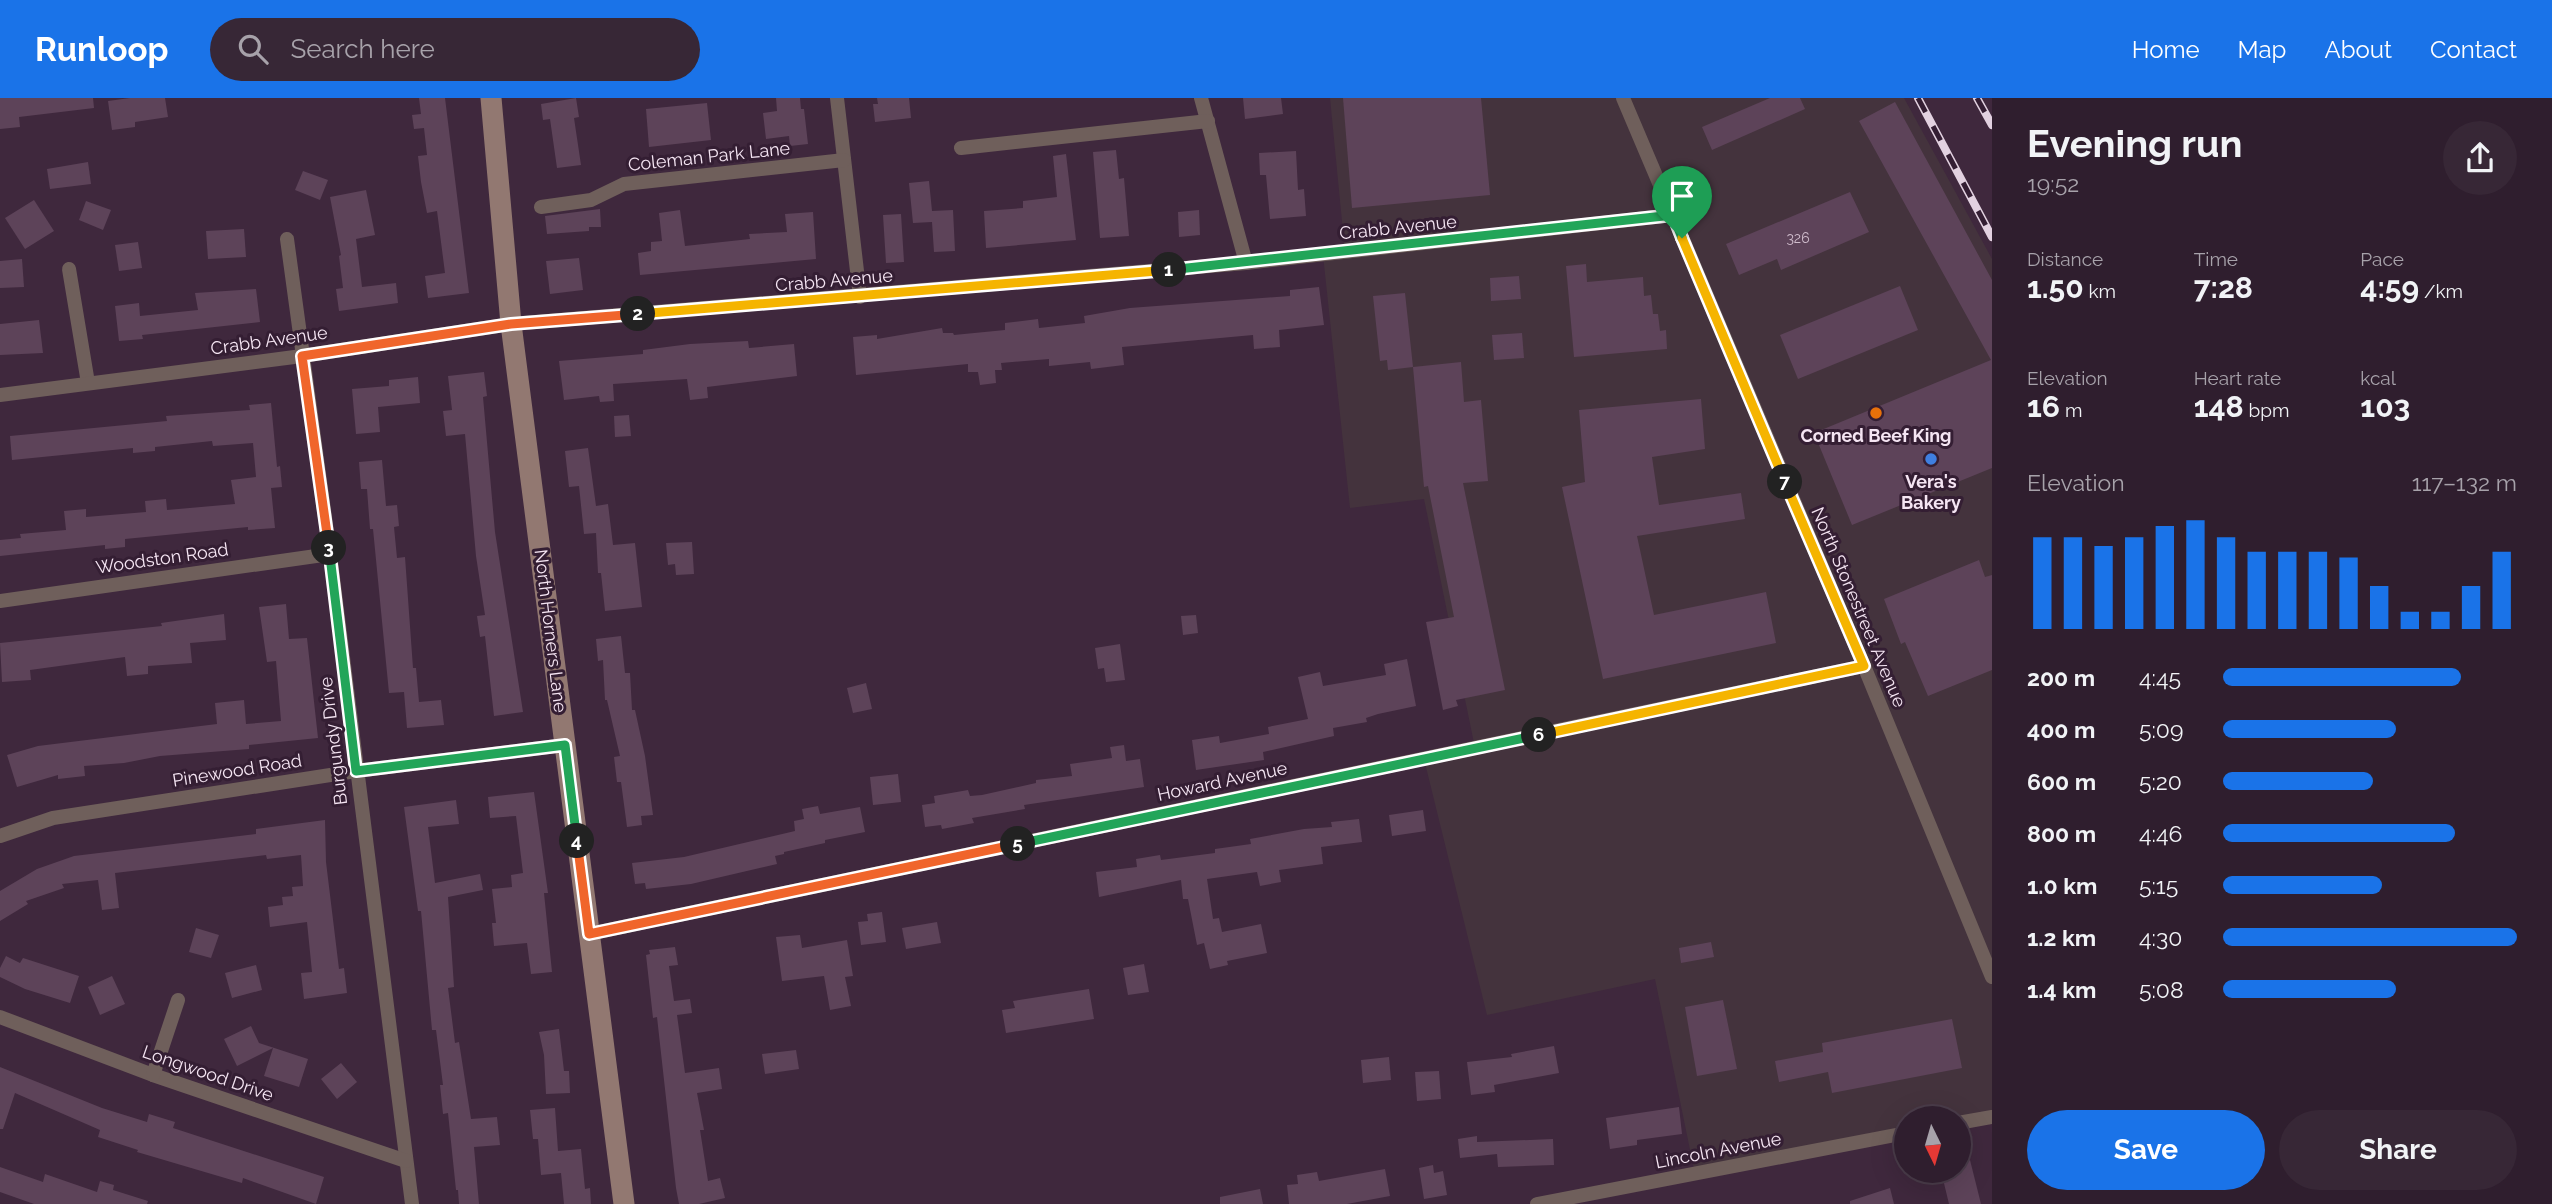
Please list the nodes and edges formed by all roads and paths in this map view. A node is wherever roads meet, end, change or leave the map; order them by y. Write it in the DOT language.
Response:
graph roads {
  1 [pos="491,98"];
  2 [pos="837,98"];
  3 [pos="1201,98"];
  4 [pos="1623,98"];
  5 [pos="1208,121"];
  6 [pos="961,148"];
  7 [pos="844,160"];
  8 [pos="541,207"];
  9 [pos="1673,215"];
  10 [pos="287,239"];
  11 [pos="1246,263"];
  12 [pos="69,269"];
  13 [pos="860,297"];
  14 [pos="511,324"];
  15 [pos="302,356"];
  16 [pos="88,383"];
  17 [pos="0,396"];
  18 [pos="330,554"];
  19 [pos="0,601"];
  20 [pos="1864,666"];
  21 [pos="565,745"];
  22 [pos="356,771"];
  23 [pos="0,836"];
  24 [pos="589,934"];
  25 [pos="1992,977"];
  26 [pos="178,1000"];
  27 [pos="0,1017"];
  28 [pos="153,1075"];
  29 [pos="1992,1117"];
  30 [pos="1971,1121"];
  31 [pos="1894,1135"];
  32 [pos="406,1161"];
  33 [pos="1556,1202"];
  34 [pos="412,1204"];
  35 [pos="624,1204"];
  36 [pos="1537,1204"];
  1 -- 14 [label="street, North Horners Lane"];
  2 -- 7 [label="street"];
  3 -- 5 [label="street"];
  4 -- 9 [label="street, North Stonestreet Avenue"];
  5 -- 6 [label="street"];
  5 -- 11 [label="street"];
  7 -- 8 [label="street, Coleman Park Lane"];
  7 -- 13 [label="street"];
  9 -- 11 [label="street, Crabb Avenue"];
  9 -- 20 [label="street, North Stonestreet Avenue"];
  10 -- 15 [label="street, Burgundy Drive"];
  11 -- 13 [label="street, Crabb Avenue"];
  12 -- 16 [label="street"];
  13 -- 14 [label="street, Crabb Avenue"];
  14 -- 15 [label="street, Crabb Avenue"];
  14 -- 21 [label="street, North Horners Lane"];
  15 -- 16 [label="street, Crabb Avenue"];
  15 -- 18 [label="street, Burgundy Drive"];
  16 -- 17 [label="street, Crabb Avenue"];
  18 -- 19 [label="street, Woodston Road"];
  18 -- 22 [label="street, Burgundy Drive"];
  20 -- 24 [label="street, Howard Avenue"];
  20 -- 25 [label="street, North Stonestreet Avenue"];
  21 -- 22 [label="street, Pinewood Road"];
  21 -- 24 [label="street, North Horners Lane"];
  22 -- 23 [label="street, Pinewood Road"];
  22 -- 32 [label="street, Burgundy Drive"];
  24 -- 35 [label="street, North Horners Lane"];
  26 -- 28 [label="street"];
  27 -- 28 [label="street, Longwood Drive"];
  28 -- 32 [label="street, Longwood Drive"];
  29 -- 30 [label="street"];
  31 -- 33 [label="street, Lincoln Avenue"];
  32 -- 34 [label="street, Burgundy Drive"];
  33 -- 36 [label="street, Lincoln Avenue"];
}
